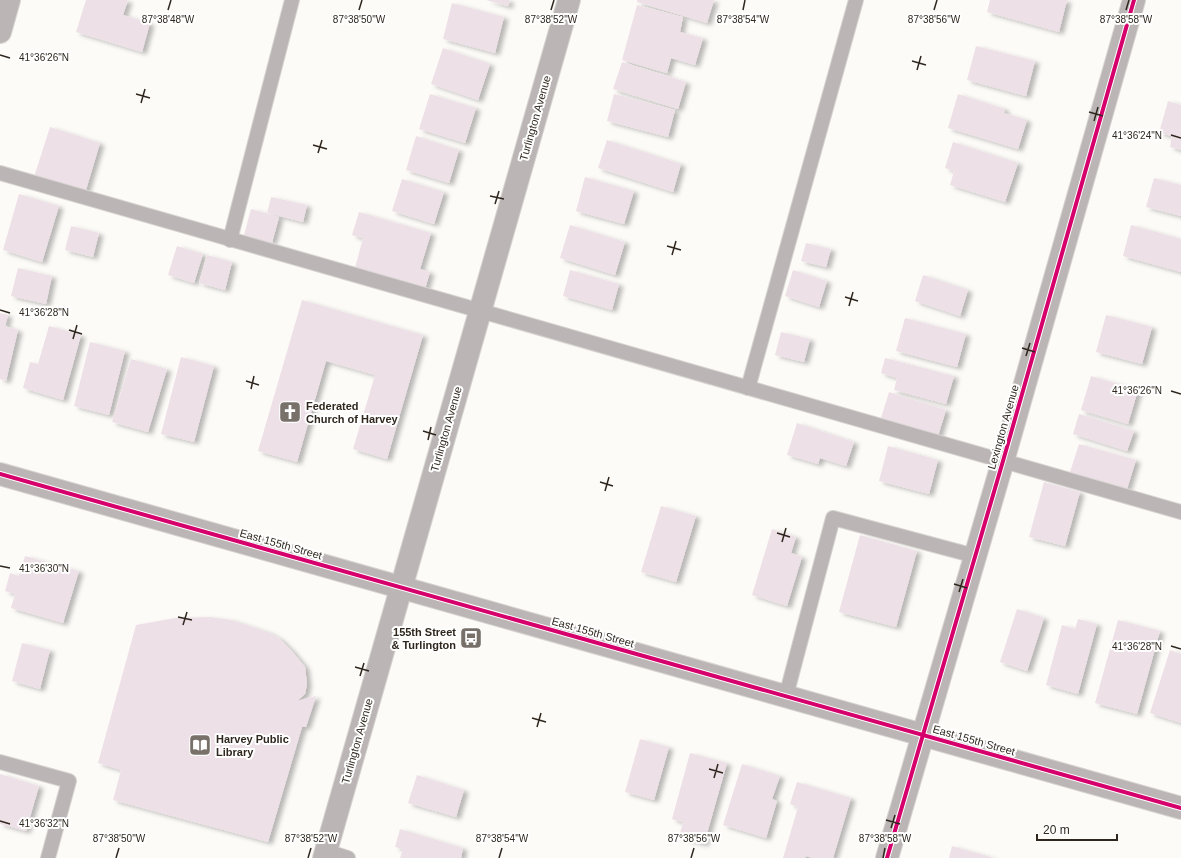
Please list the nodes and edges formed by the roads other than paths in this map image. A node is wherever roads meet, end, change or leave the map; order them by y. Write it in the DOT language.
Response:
graph roads {
  1 [pos="9,0"];
  2 [pos="292,0"];
  3 [pos="569,0"];
  4 [pos="856,0"];
  5 [pos="1134,0"];
  6 [pos="0,32"];
  7 [pos="0,173"];
  8 [pos="230,240"];
  9 [pos="480,312"];
  10 [pos="748,388"];
  11 [pos="1003,461"];
  12 [pos="0,474"];
  13 [pos="1181,512"];
  14 [pos="975,556"];
  15 [pos="401,587"];
  16 [pos="786,696"];
  17 [pos="923,735"];
  18 [pos="0,762"];
  19 [pos="1181,808"];
  20 [pos="325,855"];
  21 [pos="48,858"];
  22 [pos="348,858"];
  23 [pos="887,858"];
  1 -- 6 [label="street"];
  2 -- 8 [label="lane"];
  3 -- 9 [label="street, Turlington Avenue"];
  4 -- 10 [label="lane"];
  5 -- 11 [label="street, Lexington Avenue"];
  7 -- 8 [label="lane"];
  8 -- 9 [label="lane"];
  9 -- 10 [label="lane"];
  9 -- 15 [label="street, Turlington Avenue"];
  10 -- 11 [label="lane"];
  11 -- 13 [label="lane"];
  11 -- 14 [label="street, Lexington Avenue"];
  12 -- 15 [label="street, East 155th Street"];
  14 -- 16 [label="lane"];
  14 -- 17 [label="street, Lexington Avenue"];
  15 -- 16 [label="street, East 155th Street"];
  15 -- 20 [label="street, Turlington Avenue"];
  16 -- 17 [label="street, East 155th Street"];
  17 -- 19 [label="street, East 155th Street"];
  17 -- 23 [label="street, Lexington Avenue"];
  18 -- 21 [label="lane"];
  20 -- 22 [label="lane"];
}
